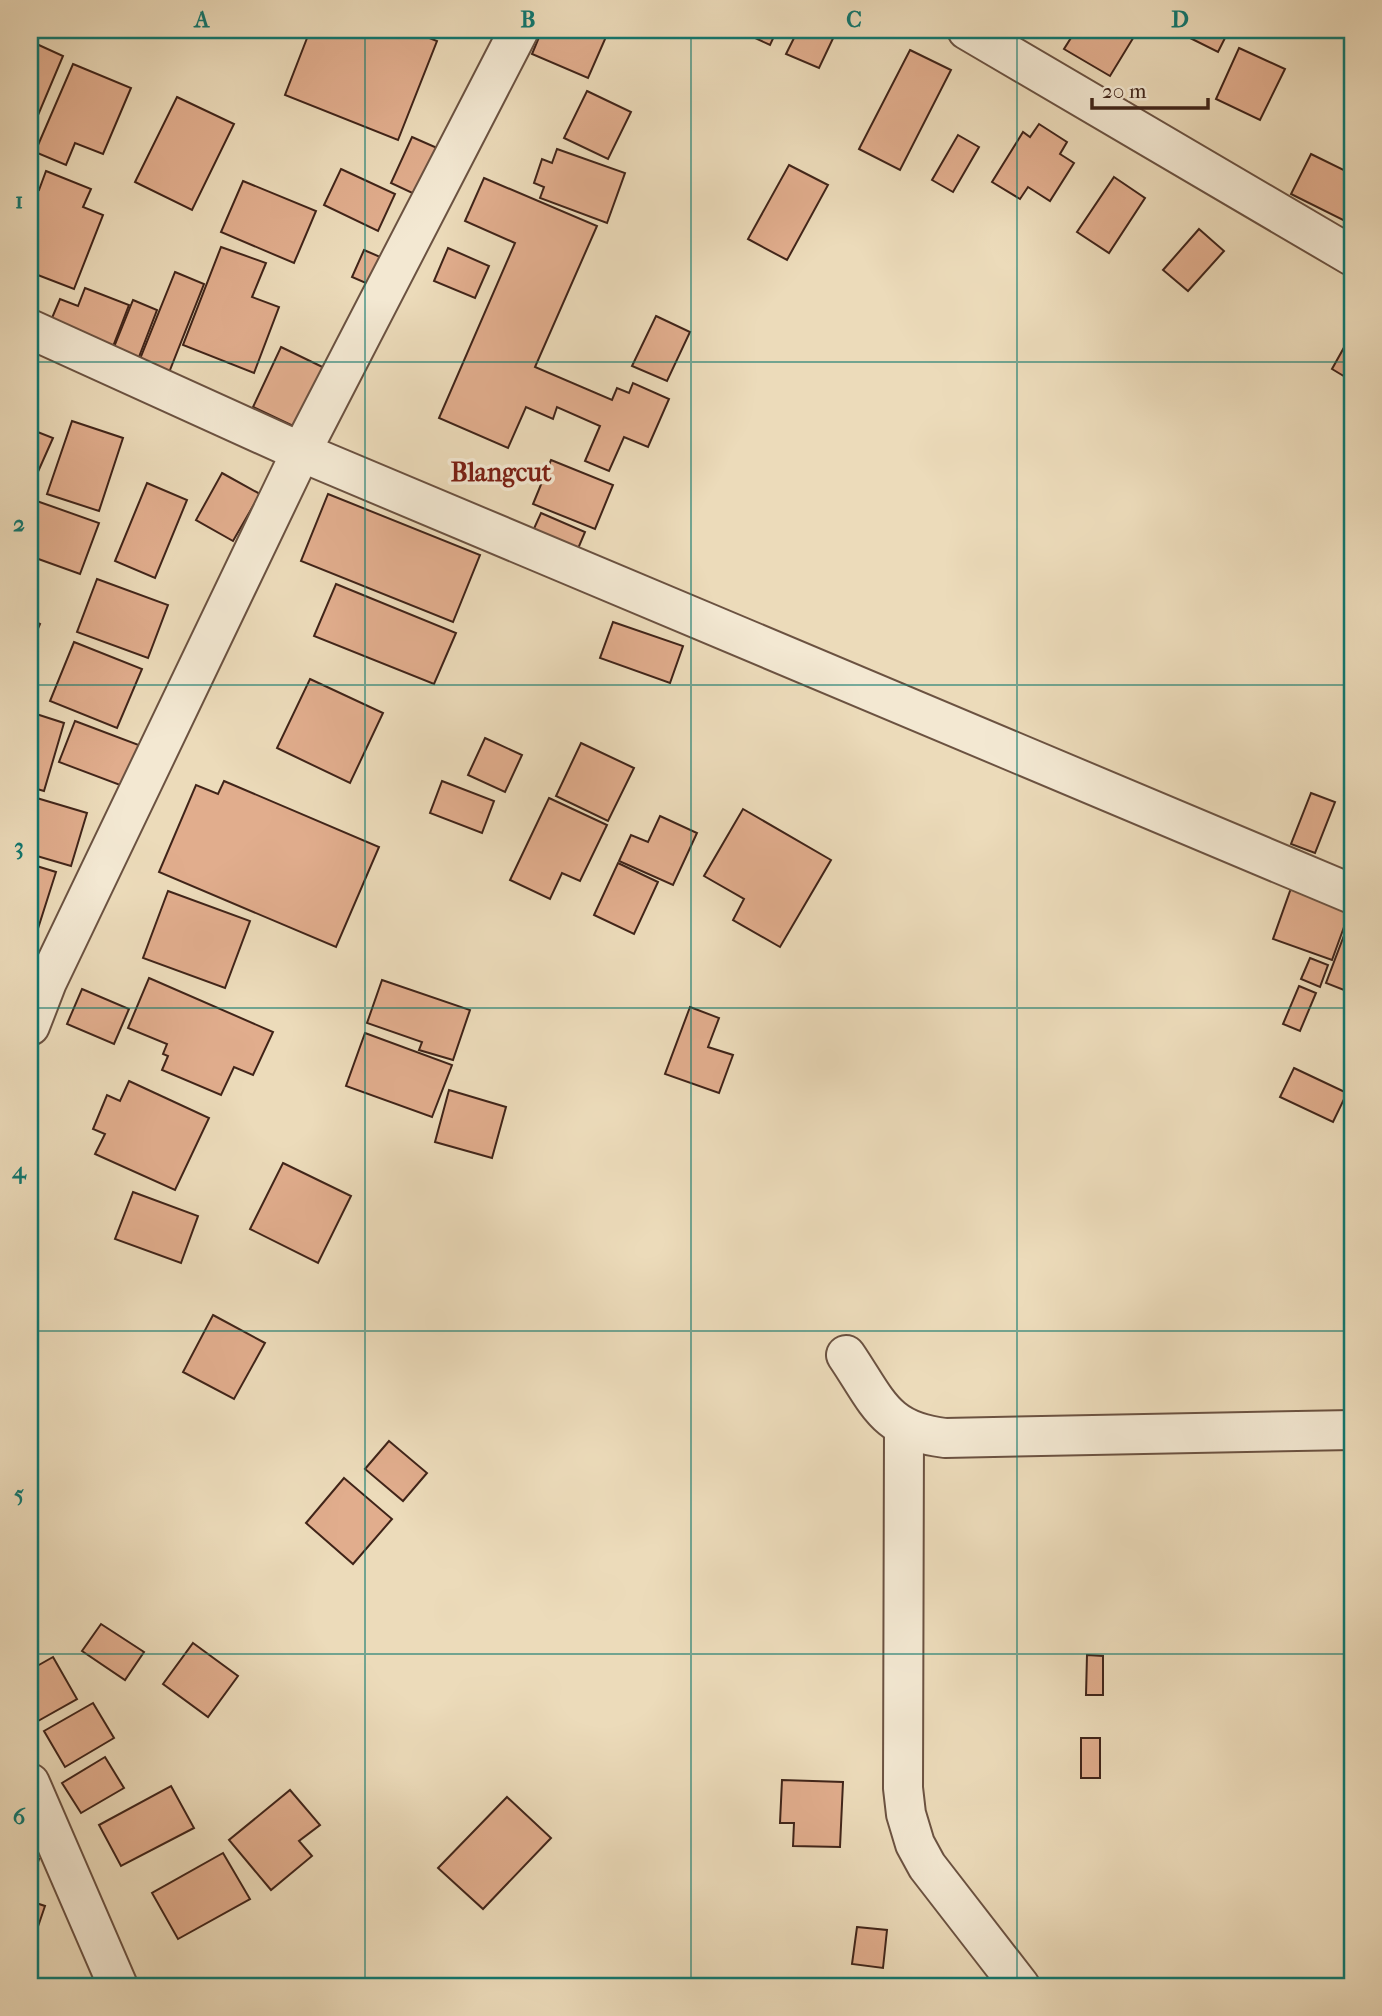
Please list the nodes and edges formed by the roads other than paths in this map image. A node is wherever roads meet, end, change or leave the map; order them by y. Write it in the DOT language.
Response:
graph roads {
  1 [pos="519,30"];
  2 [pos="967,30"];
  3 [pos="1352,256"];
  4 [pos="30,329"];
  5 [pos="301,452"];
  6 [pos="1352,894"];
  7 [pos="30,1026"];
  8 [pos="846,1355"];
  9 [pos="904,1430"];
  10 [pos="1352,1430"];
  11 [pos="30,1783"];
  12 [pos="118,1986"];
  13 [pos="1020,1986"];
  1 -- 5 [label="street"];
  2 -- 3 [label="street"];
  4 -- 5 [label="street"];
  5 -- 6 [label="street"];
  5 -- 7 [label="street"];
  8 -- 9 [label="street"];
  9 -- 10 [label="street"];
  9 -- 13 [label="street"];
  11 -- 12 [label="street"];
}
